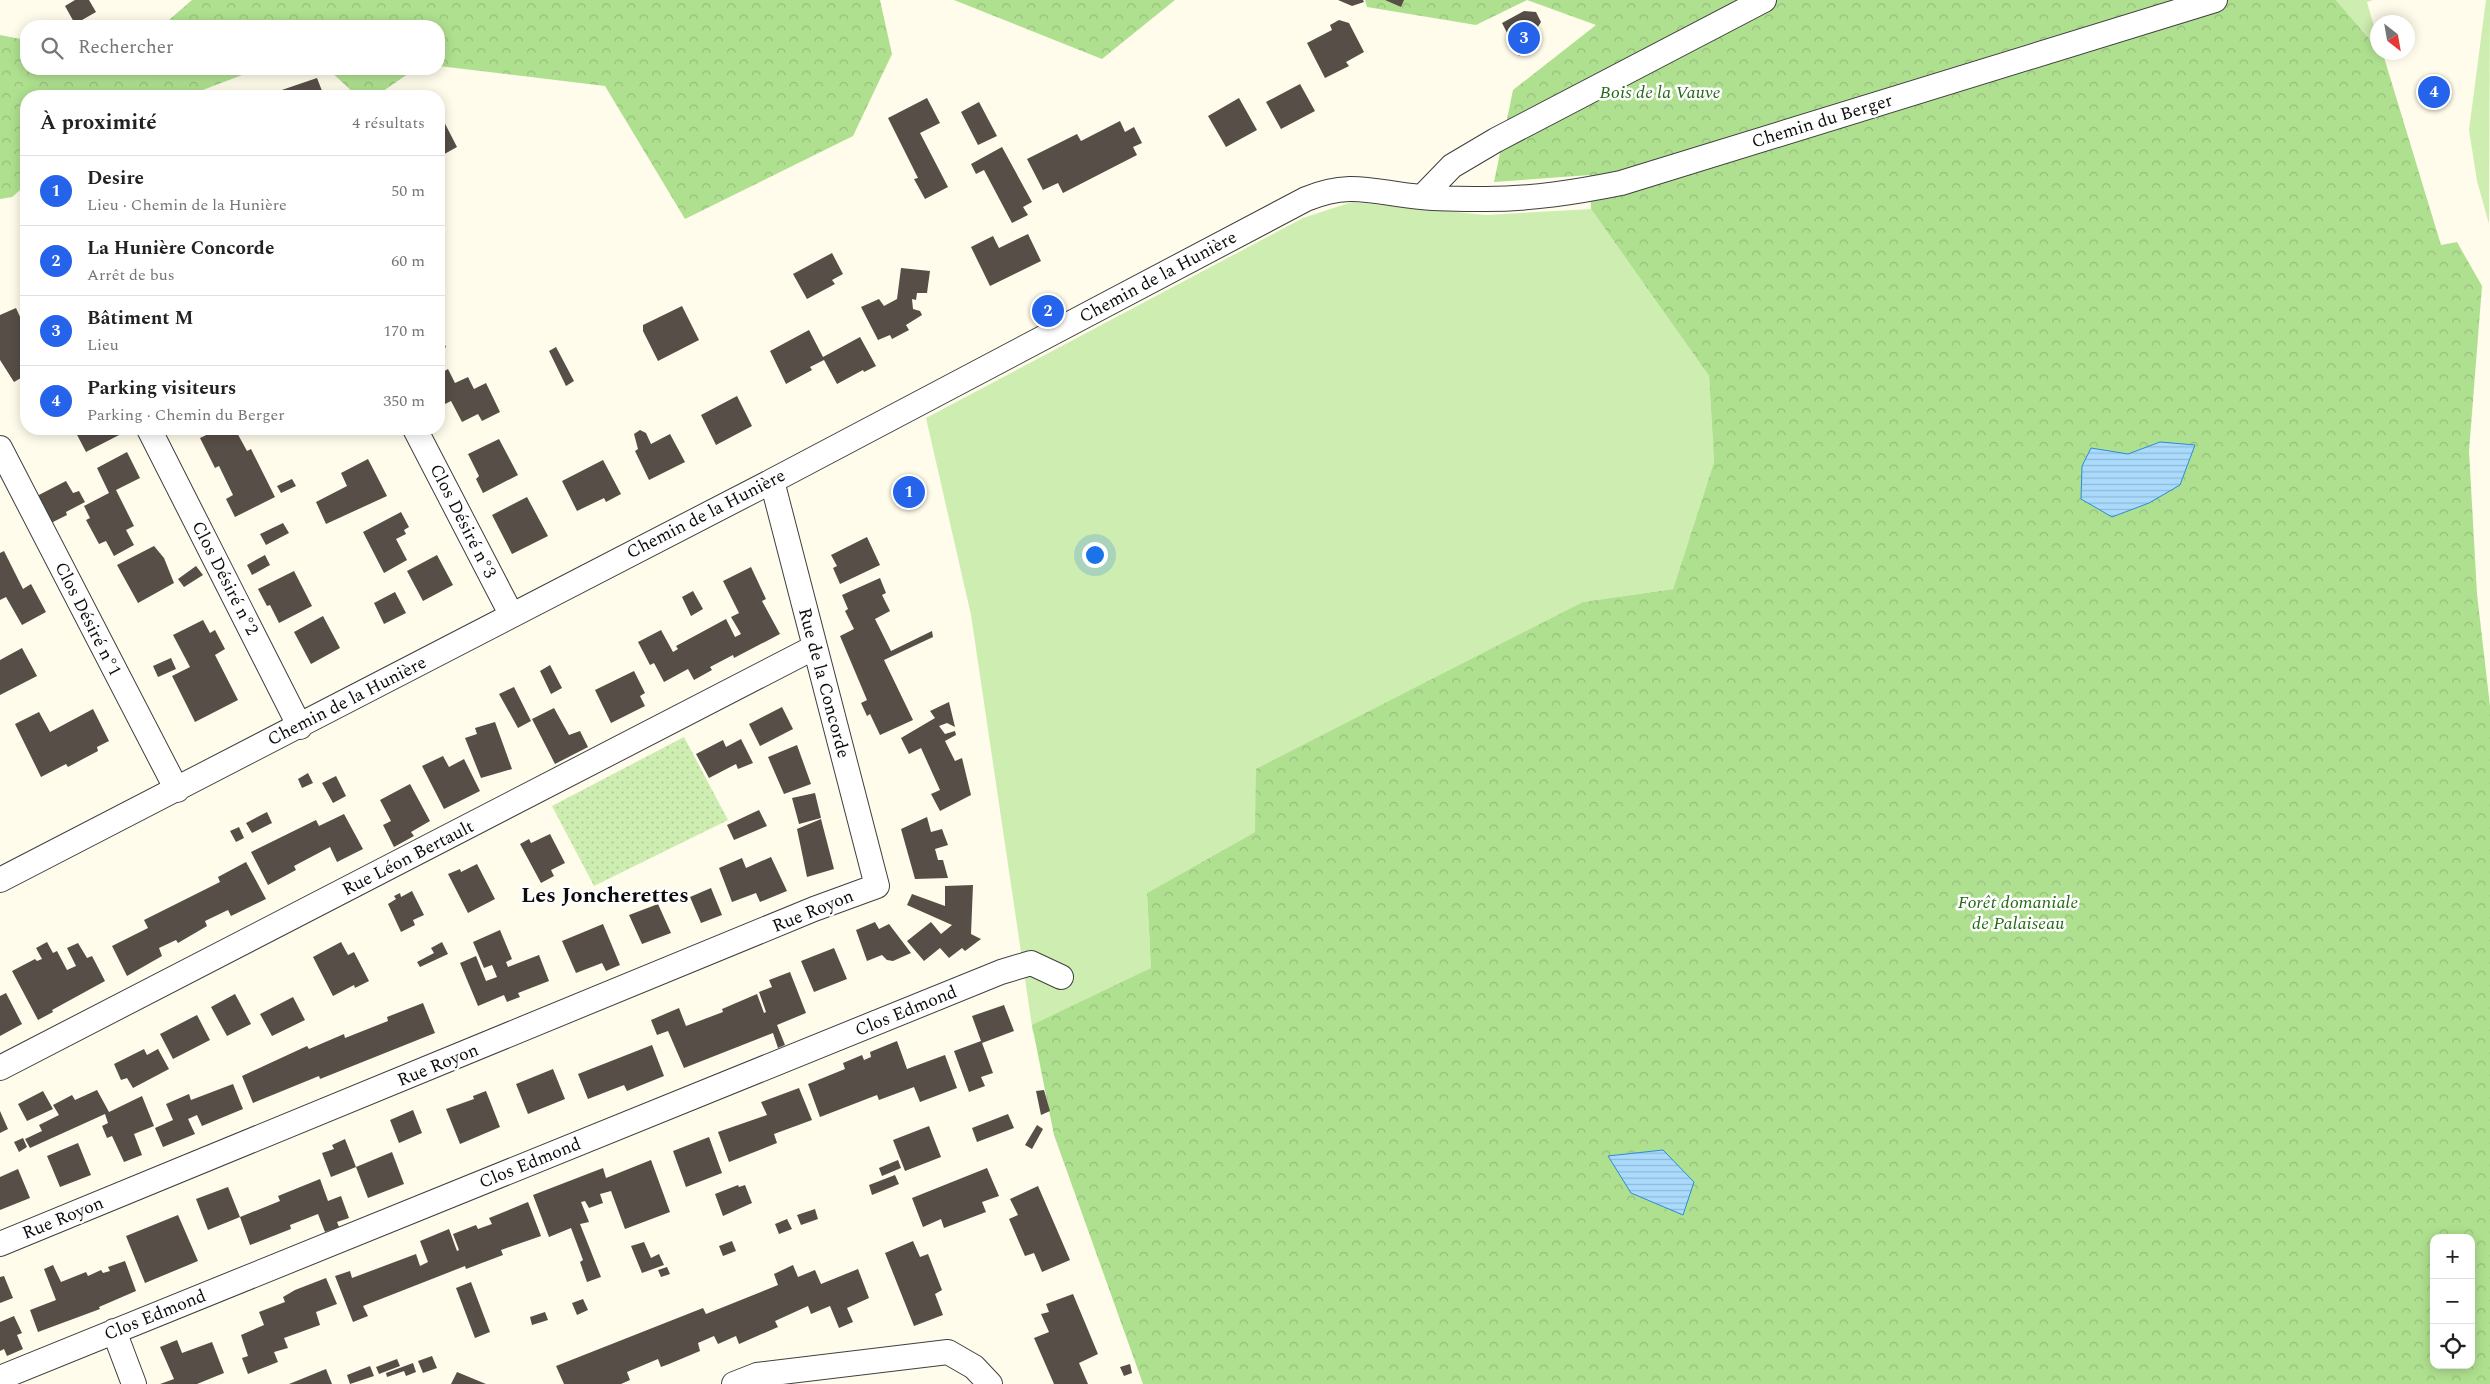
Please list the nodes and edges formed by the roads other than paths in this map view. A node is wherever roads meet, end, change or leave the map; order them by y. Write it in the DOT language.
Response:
graph roads {
  1 [pos="1764,0"];
  2 [pos="2215,0"];
  3 [pos="1422,197"];
  4 [pos="153,435"];
  5 [pos="418,435"];
  6 [pos="0,448"];
  7 [pos="772,481"];
  8 [pos="511,614"];
  9 [pos="815,647"];
  10 [pos="300,726"];
  11 [pos="177,790"];
  12 [pos="0,880"];
  13 [pos="877,886"];
  14 [pos="1061,977"];
  15 [pos="0,1068"];
  16 [pos="0,1244"];
  17 [pos="114,1331"];
  18 [pos="0,1378"];
  19 [pos="134,1384"];
  20 [pos="734,1384"];
  21 [pos="990,1384"];
  1 -- 3 [label="street"];
  2 -- 3 [label="street, Chemin du Berger"];
  3 -- 7 [label="street, Chemin de la Hunière"];
  4 -- 10 [label="street, Clos Désiré n°2"];
  5 -- 8 [label="street, Clos Désiré n°3"];
  6 -- 11 [label="street, Clos Désiré n°1"];
  7 -- 8 [label="street, Chemin de la Hunière"];
  7 -- 9 [label="street, Rue de la Concorde"];
  8 -- 10 [label="street, Chemin de la Hunière"];
  9 -- 13 [label="street, Rue de la Concorde"];
  9 -- 15 [label="street, Rue Léon Bertault"];
  10 -- 11 [label="street, Chemin de la Hunière"];
  11 -- 12 [label="street, Chemin de la Hunière"];
  13 -- 16 [label="street, Rue Royon"];
  14 -- 17 [label="street, Clos Edmond"];
  17 -- 18 [label="street, Clos Edmond"];
  17 -- 19 [label="street"];
  20 -- 21 [label="street"];
}
